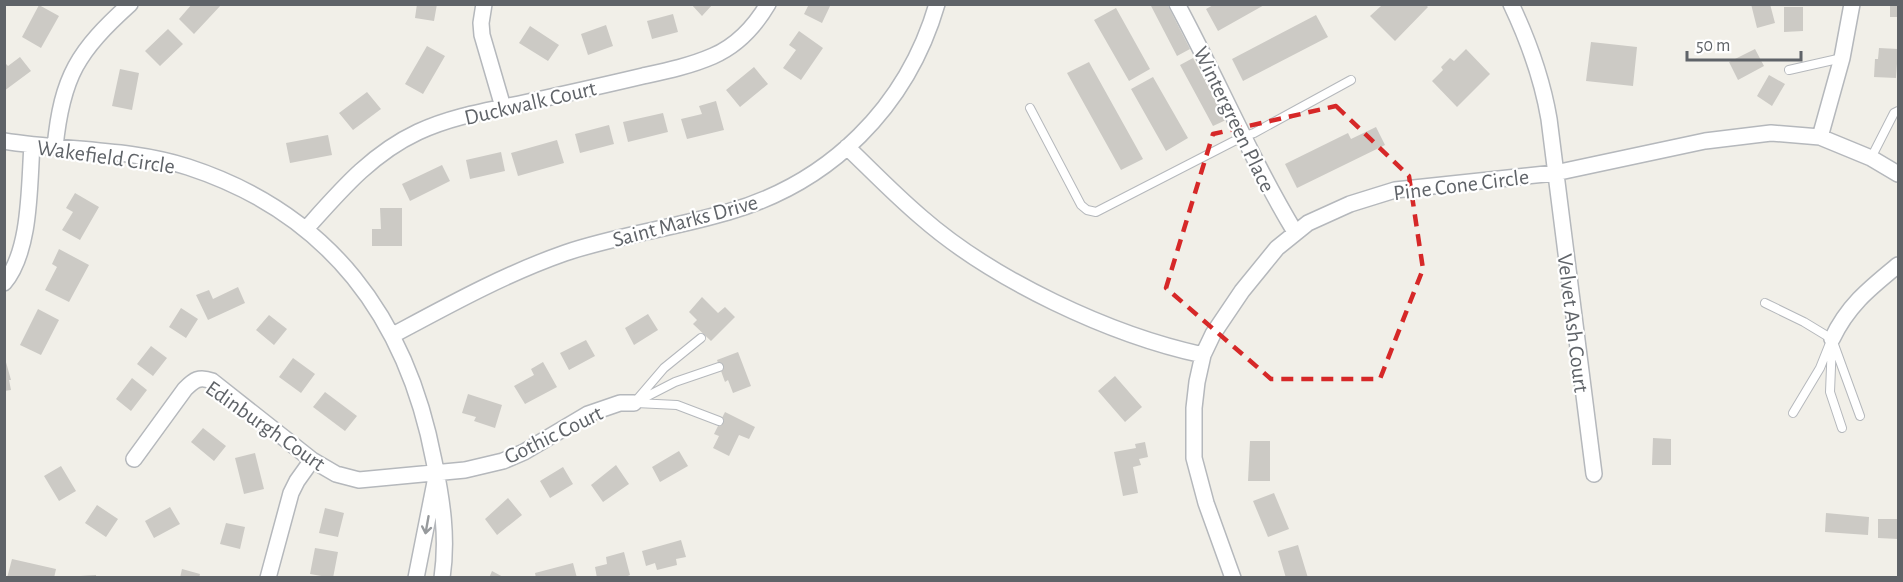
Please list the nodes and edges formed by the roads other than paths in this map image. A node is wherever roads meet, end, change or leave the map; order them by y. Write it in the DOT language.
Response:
graph roads {
  1 [pos="130,4"];
  2 [pos="484,4"];
  3 [pos="768,4"];
  4 [pos="937,4"];
  5 [pos="1177,4"];
  6 [pos="1511,4"];
  7 [pos="1852,4"];
  8 [pos="1842,58"];
  9 [pos="1789,70"];
  10 [pos="1351,80"];
  11 [pos="503,107"];
  12 [pos="1030,108"];
  13 [pos="1899,111"];
  14 [pos="1242,137"];
  15 [pos="1820,137"];
  16 [pos="4,141"];
  17 [pos="32,146"];
  18 [pos="55,147"];
  19 [pos="848,147"];
  20 [pos="1871,158"];
  21 [pos="1555,173"];
  22 [pos="1899,174"];
  23 [pos="306,229"];
  24 [pos="1295,232"];
  25 [pos="1899,265"];
  26 [pos="4,284"];
  27 [pos="1765,303"];
  28 [pos="393,335"];
  29 [pos="701,338"];
  30 [pos="1832,339"];
  31 [pos="1203,355"];
  32 [pos="719,367"];
  33 [pos="634,403"];
  34 [pos="1793,413"];
  35 [pos="1860,416"];
  36 [pos="719,421"];
  37 [pos="1842,428"];
  38 [pos="134,459"];
  39 [pos="312,460"];
  40 [pos="436,473"];
  41 [pos="1594,474"];
  42 [pos="268,578"];
  43 [pos="416,578"];
  44 [pos="442,578"];
  45 [pos="1233,578"];
  1 -- 18 [label="street"];
  2 -- 11 [label="street"];
  3 -- 11 [label="street, Duckwalk Court"];
  4 -- 19 [label="street, Saint Marks Drive"];
  5 -- 14 [label="street, Wintergreen Place"];
  6 -- 21 [label="street, Velvet Ash Court"];
  7 -- 8 [label="street"];
  8 -- 9 [label="lane"];
  8 -- 15 [label="street"];
  10 -- 14 [label="lane"];
  11 -- 23 [label="street, Duckwalk Court"];
  12 -- 14 [label="lane"];
  13 -- 20 [label="lane"];
  14 -- 24 [label="street, Wintergreen Place"];
  15 -- 20 [label="street, Pine Cone Circle"];
  15 -- 21 [label="street, Pine Cone Circle"];
  16 -- 17 [label="street, Wakefield Circle"];
  17 -- 18 [label="street, Wakefield Circle"];
  17 -- 26 [label="street"];
  18 -- 23 [label="street, Wakefield Circle"];
  19 -- 28 [label="street, Saint Marks Drive"];
  19 -- 31 [label="street"];
  20 -- 22 [label="street, Pine Cone Circle"];
  21 -- 24 [label="street, Pine Cone Circle"];
  21 -- 41 [label="street, Velvet Ash Court"];
  23 -- 28 [label="street, Wakefield Circle"];
  24 -- 31 [label="street, Pine Cone Circle"];
  25 -- 30 [label="street"];
  27 -- 30 [label="lane"];
  28 -- 40 [label="street, Wakefield Circle"];
  29 -- 33 [label="lane"];
  30 -- 34 [label="lane"];
  30 -- 35 [label="lane"];
  30 -- 37 [label="lane"];
  31 -- 45 [label="street, Pine Cone Circle"];
  32 -- 33 [label="lane"];
  33 -- 36 [label="lane"];
  33 -- 40 [label="street, Gothic Court"];
  38 -- 39 [label="street, Edinburgh Court"];
  39 -- 40 [label="street, Edinburgh Court"];
  39 -- 42 [label="street"];
  40 -- 43 [label="street, Wakefield Circle, one-way"];
  40 -- 44 [label="street, Wakefield Circle"];
}
